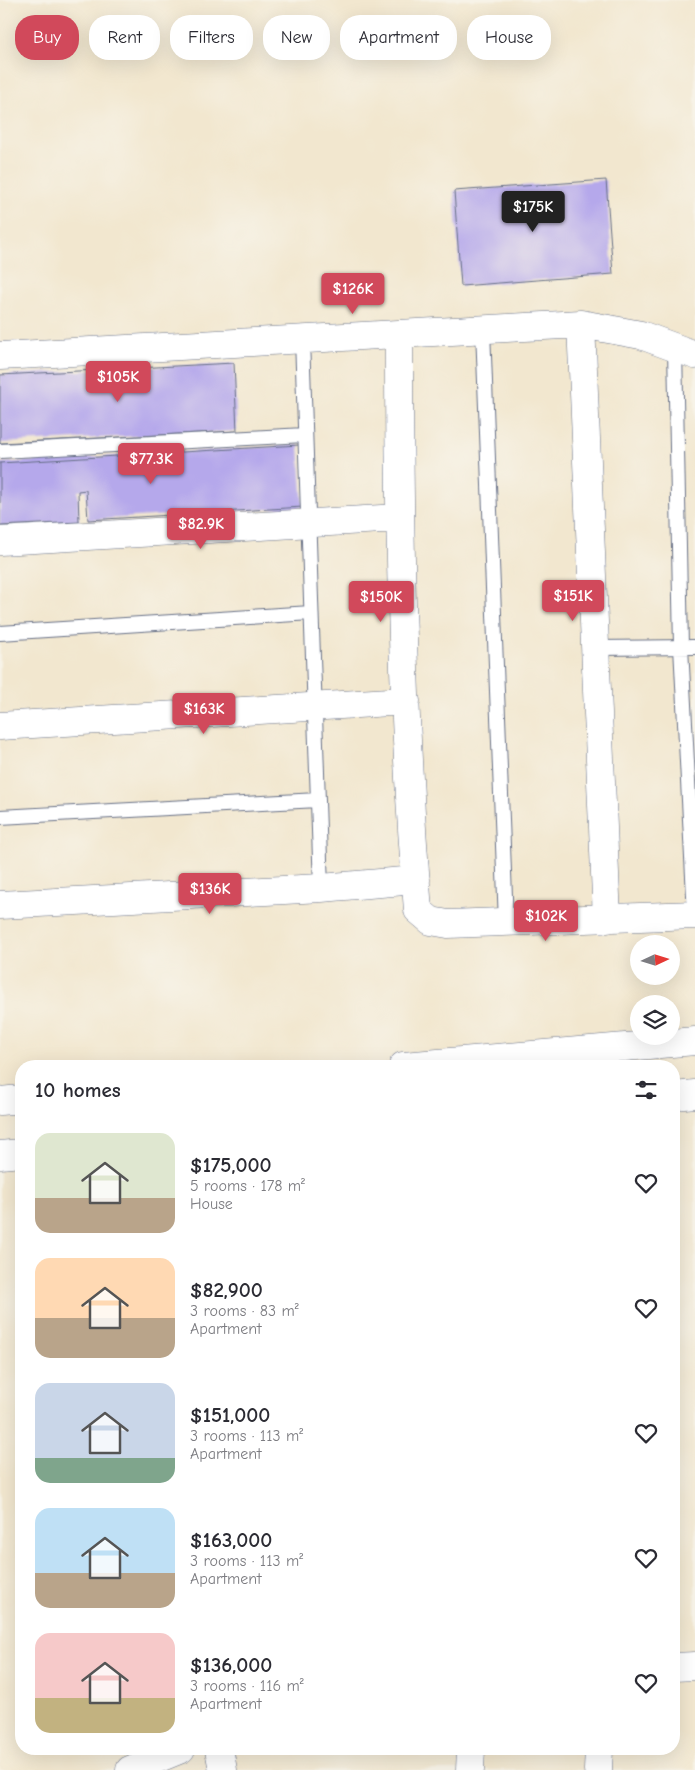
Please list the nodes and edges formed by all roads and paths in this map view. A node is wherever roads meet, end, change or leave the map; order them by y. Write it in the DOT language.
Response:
graph roads {
  1 [pos="580,324"];
  2 [pos="483,330"];
  3 [pos="399,334"];
  4 [pos="302,339"];
  5 [pos="685,351"];
  6 [pos="0,356"];
  7 [pos="305,435"];
  8 [pos="0,451"];
  9 [pos="399,518"];
  10 [pos="308,523"];
  11 [pos="0,541"];
  12 [pos="311,613"];
  13 [pos="0,633"];
  14 [pos="688,647"];
  15 [pos="595,648"];
  16 [pos="406,701"];
  17 [pos="314,707"];
  18 [pos="0,726"];
  19 [pos="318,800"];
  20 [pos="0,817"];
  21 [pos="416,880"];
  22 [pos="694,885"];
  23 [pos="321,888"];
  24 [pos="0,905"];
  25 [pos="695,915"];
  26 [pos="607,919"];
  27 [pos="506,923"];
  28 [pos="695,1041"];
  29 [pos="473,1060"];
  30 [pos="695,1094"];
  31 [pos="680,1095"];
  32 [pos="15,1100"];
  33 [pos="0,1101"];
  34 [pos="15,1154"];
  35 [pos="0,1155"];
  36 [pos="695,1666"];
  37 [pos="680,1667"];
  38 [pos="166,1755"];
  39 [pos="220,1755"];
  40 [pos="471,1755"];
  41 [pos="599,1755"];
  42 [pos="130,1770"];
  43 [pos="223,1770"];
  44 [pos="470,1770"];
  45 [pos="598,1770"];
  1 -- 2 [label="street"];
  1 -- 5 [label="street"];
  1 -- 15 [label="street"];
  2 -- 3 [label="street"];
  2 -- 27 [label="lane"];
  3 -- 4 [label="street"];
  3 -- 9 [label="street"];
  4 -- 6 [label="street"];
  4 -- 7 [label="lane"];
  5 -- 14 [label="lane"];
  7 -- 8 [label="lane"];
  7 -- 10 [label="lane"];
  9 -- 10 [label="street"];
  9 -- 16 [label="street"];
  10 -- 11 [label="street"];
  10 -- 12 [label="lane"];
  12 -- 13 [label="lane"];
  12 -- 17 [label="lane"];
  14 -- 15 [label="lane"];
  14 -- 22 [label="lane"];
  15 -- 26 [label="street"];
  16 -- 17 [label="street"];
  16 -- 21 [label="street"];
  17 -- 18 [label="street"];
  17 -- 19 [label="lane"];
  19 -- 20 [label="lane"];
  19 -- 23 [label="lane"];
  21 -- 23 [label="street"];
  21 -- 27 [label="street"];
  22 -- 25 [label="lane"];
  23 -- 24 [label="street"];
  25 -- 26 [label="street"];
  26 -- 27 [label="street"];
  28 -- 29 [label="street"];
  30 -- 31 [label="street"];
  32 -- 33 [label="street"];
  34 -- 35 [label="street"];
  36 -- 37 [label="street"];
  38 -- 42 [label="street"];
  39 -- 43 [label="street"];
  40 -- 44 [label="street"];
  41 -- 45 [label="street"];
}
